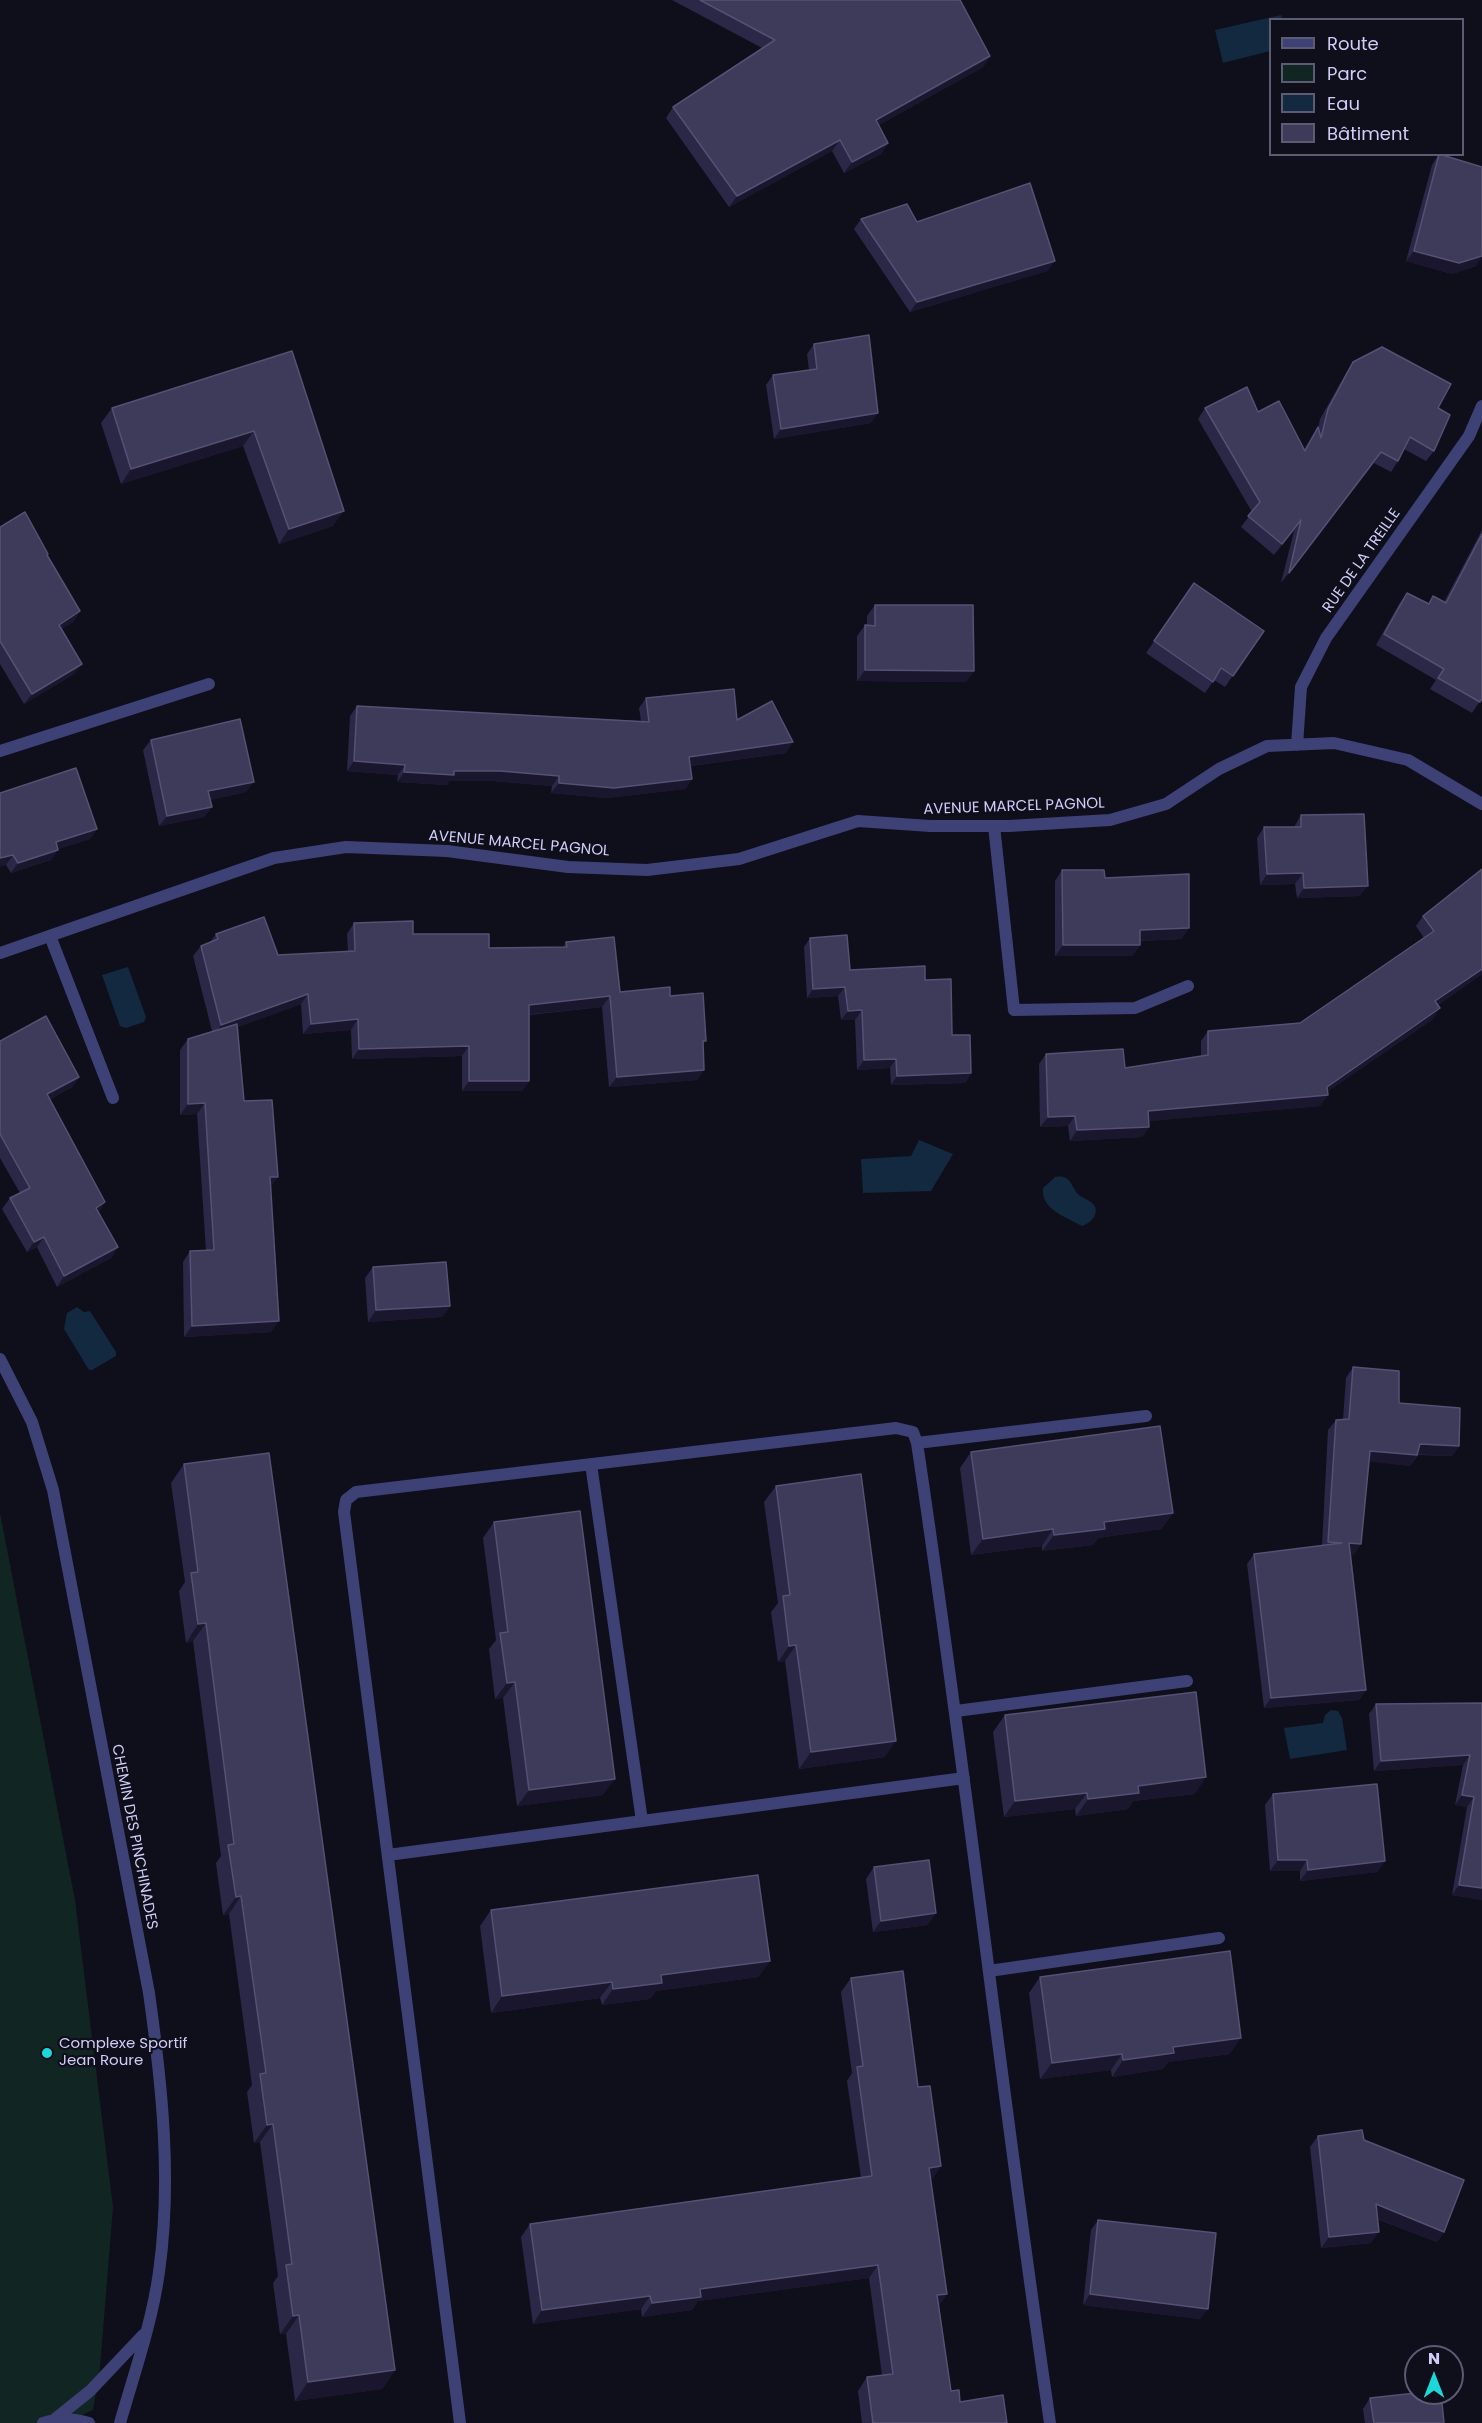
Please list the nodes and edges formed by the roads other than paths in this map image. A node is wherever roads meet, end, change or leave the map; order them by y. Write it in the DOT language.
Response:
graph roads {
  1 [pos="1482,406"];
  2 [pos="209,684"];
  3 [pos="1297,745"];
  4 [pos="0,751"];
  5 [pos="1482,804"];
  6 [pos="994,826"];
  7 [pos="50,936"];
  8 [pos="0,953"];
  9 [pos="1188,986"];
  10 [pos="113,1098"];
  11 [pos="0,1359"];
  12 [pos="1146,1416"];
  13 [pos="917,1443"];
  14 [pos="591,1464"];
  15 [pos="1187,1681"];
  16 [pos="956,1711"];
  17 [pos="964,1778"];
  18 [pos="642,1821"];
  19 [pos="388,1855"];
  20 [pos="1220,1938"];
  21 [pos="989,1971"];
  22 [pos="146,2332"];
  23 [pos="49,2421"];
  24 [pos="89,2423"];
  25 [pos="120,2423"];
  26 [pos="460,2423"];
  27 [pos="1050,2423"];
  1 -- 3 [label="street, RUE DE LA TREILLE"];
  2 -- 4 [label="street"];
  3 -- 5 [label="street, AVENUE MARCEL PAGNOL"];
  3 -- 6 [label="street, AVENUE MARCEL PAGNOL"];
  6 -- 7 [label="street, AVENUE MARCEL PAGNOL"];
  6 -- 9 [label="street"];
  7 -- 8 [label="street, AVENUE MARCEL PAGNOL"];
  7 -- 10 [label="street"];
  11 -- 22 [label="street, CHEMIN DES PINCHINADES"];
  12 -- 13 [label="street"];
  13 -- 14 [label="street"];
  13 -- 16 [label="street"];
  14 -- 18 [label="street"];
  14 -- 19 [label="street"];
  15 -- 16 [label="street"];
  16 -- 17 [label="street"];
  17 -- 18 [label="street"];
  17 -- 21 [label="street"];
  18 -- 19 [label="street"];
  19 -- 26 [label="street"];
  20 -- 21 [label="street"];
  21 -- 27 [label="street"];
  22 -- 23 [label="street"];
  22 -- 25 [label="street, CHEMIN DES PINCHINADES"];
  23 -- 24 [label="street"];
}
